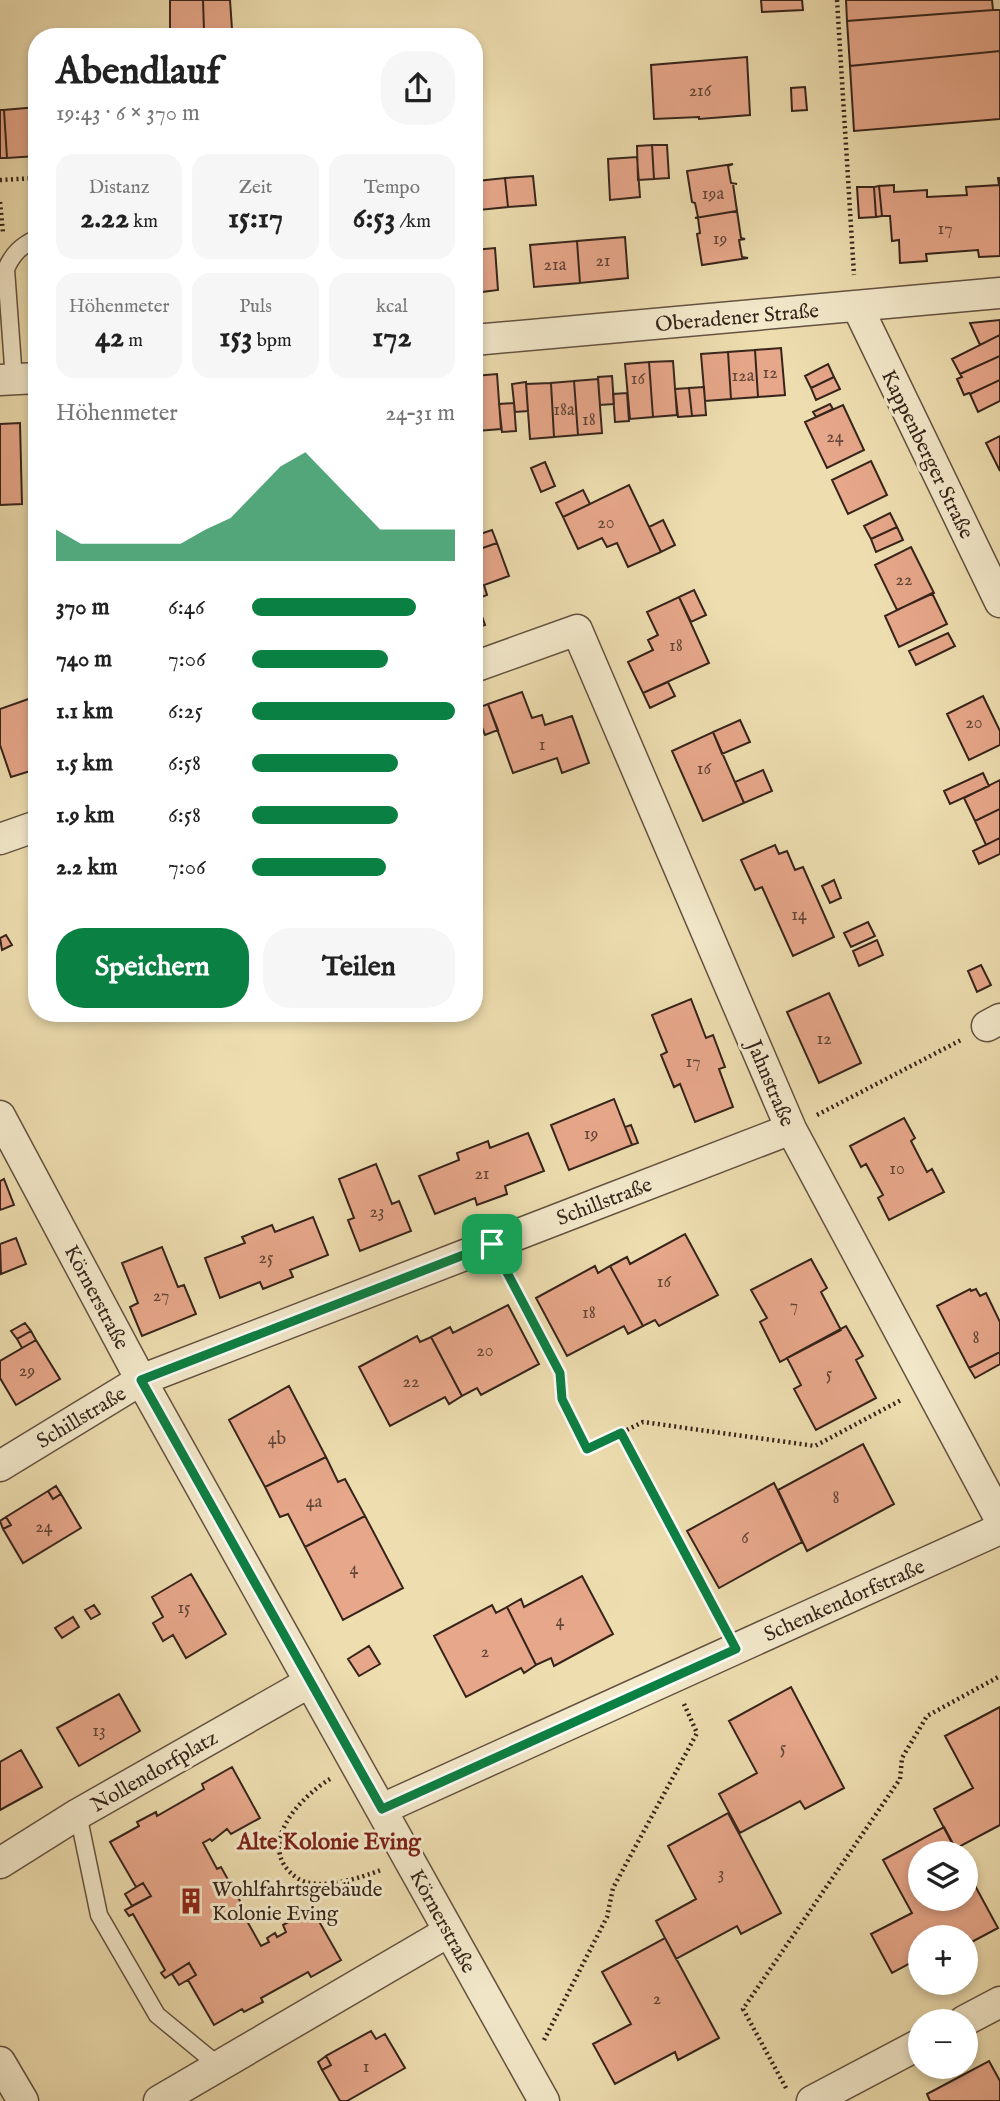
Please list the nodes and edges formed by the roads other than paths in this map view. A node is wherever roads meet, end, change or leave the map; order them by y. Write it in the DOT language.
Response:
graph roads {
  1 [pos="28,242"];
  2 [pos="1000,293"];
  3 [pos="857,306"];
  4 [pos="483,339"];
  5 [pos="17,379"];
  6 [pos="1000,602"];
  7 [pos="483,664"];
  8 [pos="28,829"];
  9 [pos="0,839"];
  10 [pos="0,1116"];
  11 [pos="791,1129"];
  12 [pos="141,1380"];
  13 [pos="0,1466"];
  14 [pos="1000,1518"];
  15 [pos="1000,1529"];
  16 [pos="310,1682"];
  17 [pos="382,1809"];
  18 [pos="78,1814"];
  19 [pos="0,1863"];
  20 [pos="449,1932"];
  21 [pos="1000,2002"];
  22 [pos="978,2014"];
  23 [pos="908,2049"];
  24 [pos="0,2062"];
  25 [pos="219,2066"];
  26 [pos="801,2098"];
  27 [pos="23,2101"];
  28 [pos="159,2101"];
  29 [pos="544,2101"];
  1 -- 5 [label="lane"];
  2 -- 3 [label="street, Oberadener Straße"];
  3 -- 4 [label="street, Oberadener Straße"];
  3 -- 6 [label="street, Kappenberger Straße"];
  7 -- 11 [label="street, Jahnstraße"];
  8 -- 9 [label="street"];
  10 -- 12 [label="street, Körnerstraße"];
  11 -- 12 [label="street, Schillstraße"];
  11 -- 14 [label="street, Jahnstraße"];
  12 -- 13 [label="street, Schillstraße"];
  12 -- 16 [label="street, Körnerstraße"];
  15 -- 17 [label="street, Schenkendorfstraße"];
  16 -- 17 [label="street, Körnerstraße"];
  16 -- 18 [label="street, Nollendorfplatz"];
  17 -- 20 [label="street, Körnerstraße"];
  18 -- 19 [label="street, Nollendorfplatz"];
  18 -- 25 [label="lane"];
  20 -- 25 [label="street"];
  20 -- 29 [label="street, Körnerstraße"];
  21 -- 22 [label="street"];
  23 -- 26 [label="street"];
  24 -- 27 [label="street"];
  25 -- 28 [label="street"];
}
